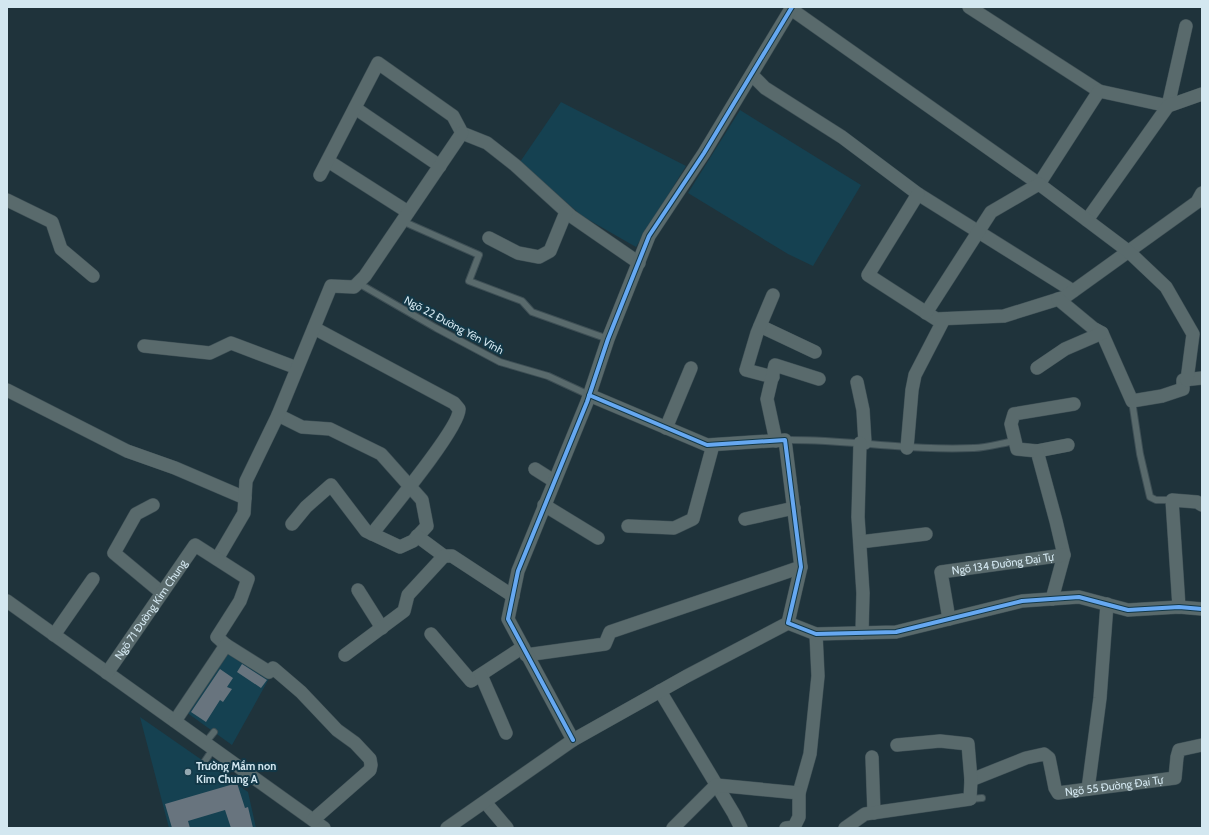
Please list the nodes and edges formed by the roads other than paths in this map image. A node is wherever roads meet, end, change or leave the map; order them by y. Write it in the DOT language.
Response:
graph roads {
  1 [pos="968,7"];
  2 [pos="791,8"];
  3 [pos="1186,26"];
  4 [pos="752,75"];
  5 [pos="1099,91"];
  6 [pos="1202,94"];
  7 [pos="1168,106"];
  8 [pos="355,108"];
  9 [pos="462,133"];
  10 [pos="328,161"];
  11 [pos="440,166"];
  12 [pos="320,175"];
  13 [pos="1039,184"];
  14 [pos="1202,193"];
  15 [pos="918,194"];
  16 [pos="7,200"];
  17 [pos="566,212"];
  18 [pos="405,217"];
  19 [pos="1087,220"];
  20 [pos="979,232"];
  21 [pos="489,238"];
  22 [pos="1128,251"];
  23 [pos="639,263"];
  24 [pos="93,276"];
  25 [pos="358,283"];
  26 [pos="1073,291"];
  27 [pos="773,295"];
  28 [pos="1058,299"];
  29 [pos="926,313"];
  30 [pos="944,319"];
  31 [pos="760,326"];
  32 [pos="314,328"];
  33 [pos="1102,333"];
  34 [pos="608,339"];
  35 [pos="144,346"];
  36 [pos="815,352"];
  37 [pos="297,368"];
  38 [pos="691,368"];
  39 [pos="1037,368"];
  40 [pos="772,376"];
  41 [pos="1202,378"];
  42 [pos="819,379"];
  43 [pos="1187,380"];
  44 [pos="857,382"];
  45 [pos="7,390"];
  46 [pos="589,395"];
  47 [pos="1132,401"];
  48 [pos="1074,404"];
  49 [pos="278,415"];
  50 [pos="666,428"];
  51 [pos="781,441"];
  52 [pos="1016,441"];
  53 [pos="862,443"];
  54 [pos="713,445"];
  55 [pos="1068,445"];
  56 [pos="907,448"];
  57 [pos="1037,451"];
  58 [pos="535,469"];
  59 [pos="554,481"];
  60 [pos="410,486"];
  61 [pos="245,498"];
  62 [pos="1172,500"];
  63 [pos="153,505"];
  64 [pos="544,505"];
  65 [pos="1202,505"];
  66 [pos="794,508"];
  67 [pos="745,519"];
  68 [pos="292,524"];
  69 [pos="628,526"];
  70 [pos="372,534"];
  71 [pos="926,534"];
  72 [pos="417,536"];
  73 [pos="598,538"];
  74 [pos="860,542"];
  75 [pos="1064,555"];
  76 [pos="444,556"];
  77 [pos="217,559"];
  78 [pos="801,568"];
  79 [pos="93,579"];
  80 [pos="358,590"];
  81 [pos="162,593"];
  82 [pos="513,596"];
  83 [pos="1052,599"];
  84 [pos="7,601"];
  85 [pos="1107,604"];
  86 [pos="1179,607"];
  87 [pos="1202,609"];
  88 [pos="949,619"];
  89 [pos="788,623"];
  90 [pos="382,628"];
  91 [pos="862,633"];
  92 [pos="431,634"];
  93 [pos="816,634"];
  94 [pos="54,635"];
  95 [pos="226,645"];
  96 [pos="524,651"];
  97 [pos="346,655"];
  98 [pos="107,673"];
  99 [pos="482,675"];
  100 [pos="660,691"];
  101 [pos="175,721"];
  102 [pos="214,732"];
  103 [pos="506,733"];
  104 [pos="573,740"];
  105 [pos="897,745"];
  106 [pos="1202,745"];
  107 [pos="209,746"];
  108 [pos="872,757"];
  109 [pos="205,761"];
  110 [pos="972,780"];
  111 [pos="716,785"];
  112 [pos="1088,789"];
  113 [pos="798,793"];
  114 [pos="485,802"];
  115 [pos="874,813"];
  116 [pos="313,820"];
  117 [pos="452,826"];
  118 [pos="324,828"];
  119 [pos="507,828"];
  120 [pos="673,828"];
  121 [pos="741,828"];
  122 [pos="786,828"];
  123 [pos="845,828"];
  1 -- 5 [label="street"];
  2 -- 4 [label="street"];
  2 -- 13 [label="street"];
  3 -- 7 [label="street"];
  4 -- 15 [label="street"];
  4 -- 23 [label="street"];
  5 -- 7 [label="street"];
  5 -- 13 [label="street"];
  6 -- 7 [label="street"];
  7 -- 19 [label="street"];
  8 -- 9 [label="street"];
  8 -- 10 [label="street"];
  8 -- 11 [label="street"];
  9 -- 11 [label="street"];
  9 -- 17 [label="street"];
  10 -- 12 [label="street"];
  10 -- 18 [label="street"];
  11 -- 18 [label="street"];
  13 -- 19 [label="street"];
  13 -- 20 [label="street"];
  14 -- 22 [label="street"];
  15 -- 20 [label="street"];
  15 -- 29 [label="street"];
  16 -- 24 [label="street"];
  17 -- 21 [label="street"];
  17 -- 23 [label="street"];
  18 -- 25 [label="street"];
  18 -- 34 [label="lane"];
  19 -- 22 [label="street"];
  20 -- 26 [label="street"];
  20 -- 29 [label="street"];
  22 -- 26 [label="street"];
  22 -- 43 [label="street"];
  23 -- 34 [label="street"];
  25 -- 32 [label="street"];
  25 -- 46 [label="lane, Ngõ 22 Đường Yên Vĩnh"];
  26 -- 28 [label="street"];
  27 -- 31 [label="street"];
  28 -- 30 [label="street"];
  28 -- 33 [label="street"];
  29 -- 30 [label="street"];
  30 -- 56 [label="street"];
  31 -- 36 [label="street"];
  31 -- 40 [label="street"];
  32 -- 37 [label="street"];
  32 -- 60 [label="street"];
  33 -- 39 [label="street"];
  33 -- 47 [label="street"];
  34 -- 46 [label="street"];
  35 -- 37 [label="street"];
  37 -- 49 [label="street"];
  38 -- 50 [label="street"];
  40 -- 42 [label="street"];
  40 -- 51 [label="street"];
  41 -- 43 [label="street"];
  43 -- 47 [label="street"];
  44 -- 53 [label="street"];
  45 -- 61 [label="street"];
  46 -- 50 [label="street"];
  46 -- 59 [label="street"];
  47 -- 62 [label="lane"];
  48 -- 52 [label="street"];
  49 -- 60 [label="street"];
  49 -- 61 [label="street"];
  50 -- 54 [label="street"];
  51 -- 53 [label="lane"];
  51 -- 54 [label="street"];
  51 -- 66 [label="street"];
  52 -- 56 [label="lane"];
  52 -- 57 [label="street"];
  53 -- 56 [label="lane"];
  53 -- 74 [label="street"];
  54 -- 69 [label="street"];
  55 -- 57 [label="street"];
  57 -- 75 [label="street"];
  58 -- 59 [label="street"];
  59 -- 64 [label="street"];
  60 -- 70 [label="street"];
  60 -- 72 [label="street"];
  61 -- 77 [label="street"];
  62 -- 65 [label="street"];
  62 -- 86 [label="street"];
  63 -- 81 [label="street"];
  64 -- 73 [label="street"];
  64 -- 82 [label="street"];
  66 -- 67 [label="street"];
  66 -- 78 [label="street"];
  68 -- 70 [label="street"];
  70 -- 72 [label="street"];
  71 -- 74 [label="street"];
  72 -- 76 [label="street"];
  74 -- 91 [label="street"];
  75 -- 83 [label="street"];
  75 -- 88 [label="street, Ngõ 134 Đường Đại Tự"];
  76 -- 82 [label="street"];
  76 -- 90 [label="street"];
  77 -- 81 [label="street, Ngõ 71 Đường Kim Chung"];
  77 -- 95 [label="street"];
  78 -- 89 [label="street"];
  78 -- 96 [label="street"];
  79 -- 94 [label="street"];
  80 -- 90 [label="street"];
  81 -- 98 [label="street, Ngõ 71 Đường Kim Chung"];
  82 -- 96 [label="street"];
  83 -- 85 [label="street"];
  83 -- 88 [label="street"];
  84 -- 94 [label="street"];
  85 -- 86 [label="street"];
  85 -- 112 [label="street"];
  86 -- 87 [label="street"];
  88 -- 91 [label="street"];
  89 -- 93 [label="street"];
  89 -- 100 [label="street"];
  90 -- 97 [label="street"];
  91 -- 93 [label="street"];
  92 -- 99 [label="street"];
  93 -- 113 [label="street"];
  94 -- 98 [label="street"];
  95 -- 101 [label="street"];
  95 -- 116 [label="street"];
  96 -- 99 [label="street"];
  96 -- 104 [label="street"];
  98 -- 101 [label="street"];
  99 -- 103 [label="street"];
  100 -- 104 [label="street"];
  100 -- 111 [label="street"];
  101 -- 107 [label="street"];
  102 -- 107 [label="lane"];
  104 -- 114 [label="street"];
  105 -- 110 [label="street"];
  106 -- 112 [label="street, Ngõ 55 Đường Đại Tự"];
  107 -- 109 [label="lane"];
  107 -- 116 [label="street"];
  108 -- 115 [label="street"];
  110 -- 112 [label="street, Ngõ 55 Đường Đại Tự"];
  110 -- 115 [label="street"];
  111 -- 113 [label="street"];
  111 -- 120 [label="street"];
  111 -- 121 [label="street"];
  113 -- 122 [label="street"];
  114 -- 117 [label="street"];
  114 -- 119 [label="street"];
  115 -- 123 [label="street"];
  116 -- 118 [label="street"];
}
